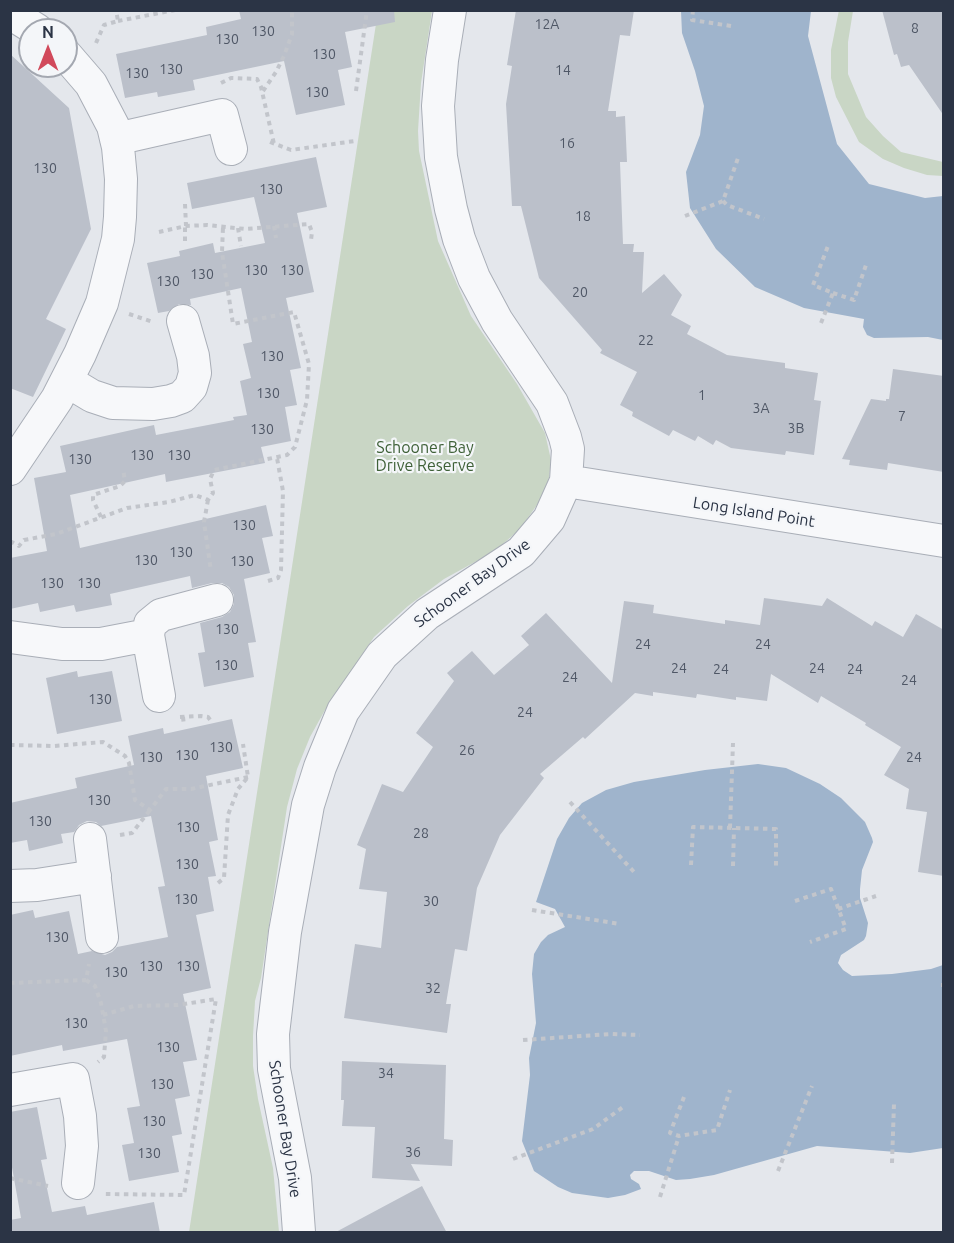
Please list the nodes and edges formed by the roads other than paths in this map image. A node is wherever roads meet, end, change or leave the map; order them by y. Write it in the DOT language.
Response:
graph roads {
  1 [pos="450,10"];
  2 [pos="80,51"];
  3 [pos="116,139"];
  4 [pos="231,149"];
  5 [pos="183,321"];
  6 [pos="67,381"];
  7 [pos="19,452"];
  8 [pos="10,469"];
  9 [pos="566,481"];
  10 [pos="944,541"];
  11 [pos="217,600"];
  12 [pos="148,635"];
  13 [pos="10,636"];
  14 [pos="166,708"];
  15 [pos="90,839"];
  16 [pos="95,876"];
  17 [pos="10,886"];
  18 [pos="101,927"];
  19 [pos="10,1090"];
  20 [pos="77,1188"];
  21 [pos="299,1233"];
  1 -- 9 [label="street, Schooner Bay Drive"];
  2 -- 3 [label="street"];
  3 -- 4 [label="street"];
  3 -- 6 [label="street"];
  5 -- 6 [label="street"];
  6 -- 7 [label="street"];
  7 -- 8 [label="street"];
  9 -- 10 [label="street, Long Island Point"];
  9 -- 21 [label="street, Schooner Bay Drive"];
  11 -- 12 [label="street"];
  12 -- 13 [label="street"];
  12 -- 14 [label="street"];
  15 -- 16 [label="street"];
  16 -- 17 [label="street"];
  16 -- 18 [label="street"];
  19 -- 20 [label="street"];
}
